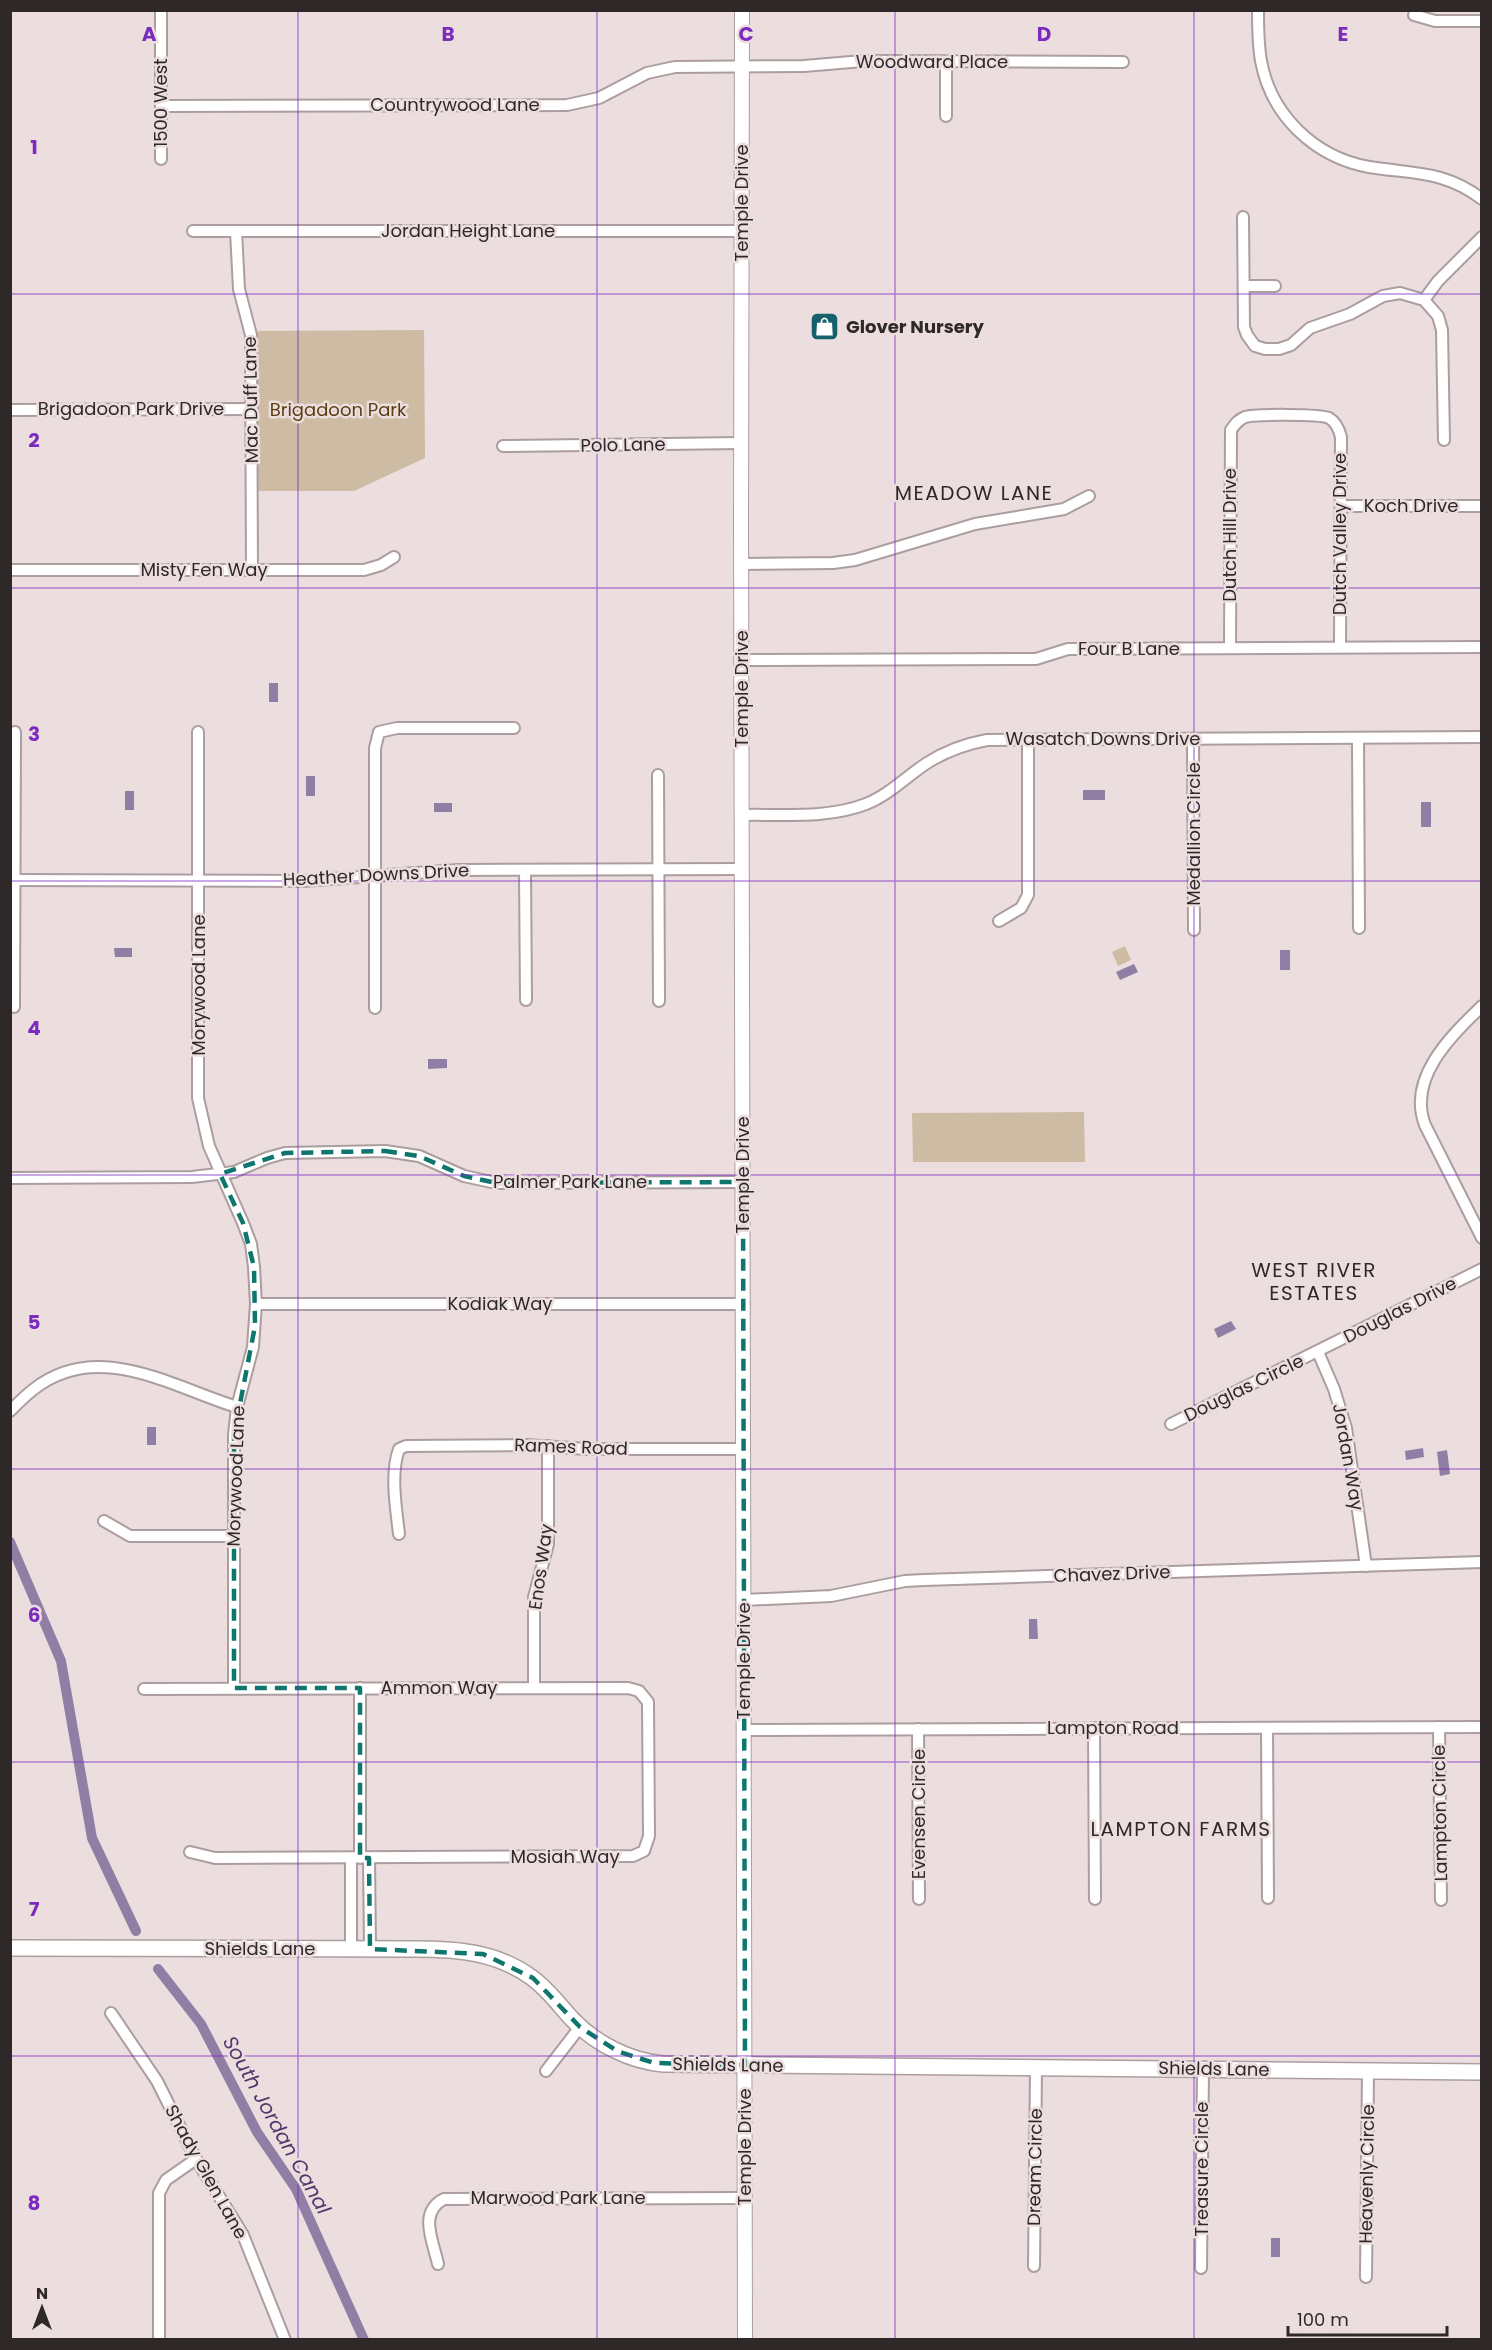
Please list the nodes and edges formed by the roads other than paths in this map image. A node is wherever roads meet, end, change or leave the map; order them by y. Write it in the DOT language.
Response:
graph roads {
  1 [pos="161,10"];
  2 [pos="742,10"];
  3 [pos="1258,10"];
  4 [pos="1414,15"];
  5 [pos="1482,21"];
  6 [pos="946,62"];
  7 [pos="1123,62"];
  8 [pos="742,66"];
  9 [pos="161,106"];
  10 [pos="946,116"];
  11 [pos="161,159"];
  12 [pos="1482,199"];
  13 [pos="1244,217"];
  14 [pos="193,231"];
  15 [pos="236,231"];
  16 [pos="742,231"];
  17 [pos="1482,237"];
  18 [pos="1244,286"];
  19 [pos="1275,286"];
  20 [pos="1424,300"];
  21 [pos="252,409"];
  22 [pos="10,410"];
  23 [pos="1236,423"];
  24 [pos="1444,440"];
  25 [pos="742,443"];
  26 [pos="503,446"];
  27 [pos="1089,496"];
  28 [pos="1341,506"];
  29 [pos="1482,506"];
  30 [pos="394,557"];
  31 [pos="741,564"];
  32 [pos="10,570"];
  33 [pos="252,570"];
  34 [pos="1340,647"];
  35 [pos="1482,647"];
  36 [pos="1230,648"];
  37 [pos="742,660"];
  38 [pos="514,728"];
  39 [pos="15,732"];
  40 [pos="198,732"];
  41 [pos="1482,737"];
  42 [pos="1358,738"];
  43 [pos="1193,739"];
  44 [pos="1028,740"];
  45 [pos="658,775"];
  46 [pos="742,815"];
  47 [pos="659,869"];
  48 [pos="742,869"];
  49 [pos="525,870"];
  50 [pos="375,875"];
  51 [pos="12,880"];
  52 [pos="198,880"];
  53 [pos="999,921"];
  54 [pos="1359,928"];
  55 [pos="1194,930"];
  56 [pos="526,1000"];
  57 [pos="659,1000"];
  58 [pos="1482,1006"];
  59 [pos="14,1007"];
  60 [pos="375,1008"];
  61 [pos="220,1174"];
  62 [pos="10,1178"];
  63 [pos="743,1182"];
  64 [pos="1482,1238"];
  65 [pos="1482,1269"];
  66 [pos="256,1304"];
  67 [pos="744,1304"];
  68 [pos="1318,1352"];
  69 [pos="237,1407"];
  70 [pos="10,1411"];
  71 [pos="1171,1424"];
  72 [pos="548,1446"];
  73 [pos="744,1449"];
  74 [pos="104,1521"];
  75 [pos="399,1534"];
  76 [pos="234,1536"];
  77 [pos="1482,1562"];
  78 [pos="1366,1566"];
  79 [pos="744,1599"];
  80 [pos="234,1688"];
  81 [pos="360,1688"];
  82 [pos="534,1688"];
  83 [pos="144,1689"];
  84 [pos="643,1694"];
  85 [pos="1439,1727"];
  86 [pos="1482,1727"];
  87 [pos="1094,1728"];
  88 [pos="1267,1728"];
  89 [pos="918,1729"];
  90 [pos="745,1730"];
  91 [pos="190,1852"];
  92 [pos="360,1858"];
  93 [pos="1268,1898"];
  94 [pos="919,1899"];
  95 [pos="1095,1899"];
  96 [pos="1441,1900"];
  97 [pos="10,1948"];
  98 [pos="370,1948"];
  99 [pos="351,1949"];
  100 [pos="111,2013"];
  101 [pos="580,2027"];
  102 [pos="745,2065"];
  103 [pos="1036,2068"];
  104 [pos="1203,2069"];
  105 [pos="546,2071"];
  106 [pos="1368,2071"];
  107 [pos="1482,2072"];
  108 [pos="196,2158"];
  109 [pos="745,2198"];
  110 [pos="438,2264"];
  111 [pos="1034,2266"];
  112 [pos="1201,2268"];
  113 [pos="1366,2277"];
  114 [pos="159,2340"];
  115 [pos="285,2340"];
  116 [pos="745,2340"];
  1 -- 9 [label="street, 1500 West"];
  2 -- 8 [label="street, Temple Drive"];
  3 -- 12 [label="street"];
  4 -- 5 [label="street"];
  6 -- 7 [label="street, Woodward Place"];
  6 -- 8 [label="street, Woodward Place"];
  6 -- 10 [label="street"];
  8 -- 9 [label="street, Countrywood Lane"];
  8 -- 16 [label="street, Temple Drive"];
  9 -- 11 [label="street, 1500 West"];
  13 -- 18 [label="street"];
  14 -- 15 [label="street, Jordan Height Lane"];
  15 -- 16 [label="street, Jordan Height Lane"];
  15 -- 21 [label="street, Mac Duff Lane"];
  16 -- 25 [label="street, Temple Drive"];
  17 -- 20 [label="street"];
  18 -- 19 [label="street"];
  18 -- 20 [label="street"];
  20 -- 24 [label="street"];
  21 -- 22 [label="street, Brigadoon Park Drive"];
  21 -- 33 [label="street, Mac Duff Lane"];
  23 -- 28 [label="street, Dutch Valley Drive"];
  23 -- 36 [label="street, Dutch Hill Drive"];
  25 -- 26 [label="street, Polo Lane"];
  25 -- 31 [label="street, Temple Drive"];
  27 -- 31 [label="street"];
  28 -- 29 [label="street, Koch Drive"];
  28 -- 34 [label="street, Dutch Valley Drive"];
  30 -- 33 [label="street, Misty Fen Way"];
  31 -- 37 [label="street, Temple Drive"];
  32 -- 33 [label="street, Misty Fen Way"];
  34 -- 35 [label="street, Four B Lane"];
  34 -- 36 [label="street, Four B Lane"];
  36 -- 37 [label="street, Four B Lane"];
  37 -- 46 [label="street, Temple Drive"];
  38 -- 50 [label="street"];
  39 -- 51 [label="street"];
  40 -- 52 [label="street, Morywood Lane"];
  41 -- 42 [label="street, Wasatch Downs Drive"];
  42 -- 43 [label="street, Wasatch Downs Drive"];
  42 -- 54 [label="street"];
  43 -- 44 [label="street, Wasatch Downs Drive"];
  43 -- 55 [label="street, Medallion Circle"];
  44 -- 46 [label="street, Wasatch Downs Drive"];
  44 -- 53 [label="street"];
  45 -- 47 [label="street"];
  46 -- 48 [label="street, Temple Drive"];
  47 -- 48 [label="street, Heather Downs Drive"];
  47 -- 49 [label="street, Heather Downs Drive"];
  47 -- 57 [label="street"];
  48 -- 63 [label="street, Temple Drive"];
  49 -- 50 [label="street, Heather Downs Drive"];
  49 -- 56 [label="street"];
  50 -- 52 [label="street, Heather Downs Drive"];
  50 -- 60 [label="street"];
  51 -- 52 [label="street, Heather Downs Drive"];
  51 -- 59 [label="street"];
  52 -- 61 [label="street, Morywood Lane"];
  58 -- 64 [label="street"];
  61 -- 62 [label="street, Palmer Park Lane"];
  61 -- 63 [label="street, Palmer Park Lane"];
  61 -- 66 [label="street, Morywood Lane"];
  63 -- 67 [label="street, Temple Drive"];
  65 -- 68 [label="street, Douglas Drive"];
  66 -- 67 [label="street, Kodiak Way"];
  66 -- 69 [label="street, Morywood Lane"];
  67 -- 73 [label="street, Temple Drive"];
  68 -- 71 [label="street, Douglas Circle"];
  68 -- 78 [label="street, Jordan Way"];
  69 -- 70 [label="street"];
  69 -- 76 [label="street, Morywood Lane"];
  72 -- 73 [label="street, Rames Road"];
  72 -- 75 [label="street, Rames Road"];
  72 -- 82 [label="street, Enos Way"];
  73 -- 79 [label="street, Temple Drive"];
  74 -- 76 [label="street"];
  76 -- 80 [label="street, Morywood Lane"];
  77 -- 78 [label="street, Chavez Drive"];
  78 -- 79 [label="street, Chavez Drive"];
  79 -- 90 [label="street, Temple Drive"];
  80 -- 81 [label="street, Ammon Way"];
  80 -- 83 [label="street, Ammon Way"];
  81 -- 82 [label="street, Ammon Way"];
  81 -- 92 [label="street"];
  82 -- 84 [label="street, Ammon Way"];
  84 -- 92 [label="street, Mosiah Way"];
  85 -- 86 [label="street, Lampton Road"];
  85 -- 88 [label="street, Lampton Road"];
  85 -- 96 [label="street, Lampton Circle"];
  87 -- 88 [label="street, Lampton Road"];
  87 -- 89 [label="street, Lampton Road"];
  87 -- 95 [label="street"];
  88 -- 93 [label="street"];
  89 -- 90 [label="street, Lampton Road"];
  89 -- 94 [label="street, Evensen Circle"];
  90 -- 102 [label="street, Temple Drive"];
  91 -- 92 [label="street"];
  92 -- 98 [label="street"];
  92 -- 99 [label="street"];
  97 -- 99 [label="main road, Shields Lane"];
  98 -- 99 [label="main road, Shields Lane"];
  98 -- 101 [label="main road, Shields Lane"];
  100 -- 108 [label="street, Shady Glen Lane"];
  101 -- 102 [label="main road, Shields Lane"];
  101 -- 105 [label="street"];
  102 -- 103 [label="main road, Shields Lane"];
  102 -- 109 [label="street, Temple Drive"];
  103 -- 104 [label="main road, Shields Lane"];
  103 -- 111 [label="street, Dream Circle"];
  104 -- 106 [label="main road, Shields Lane"];
  104 -- 112 [label="street, Treasure Circle"];
  106 -- 107 [label="main road, Shields Lane"];
  106 -- 113 [label="street, Heavenly Circle"];
  108 -- 114 [label="street"];
  108 -- 115 [label="street, Shady Glen Lane"];
  109 -- 110 [label="street, Marwood Park Lane"];
  109 -- 116 [label="street, Temple Drive"];
}
